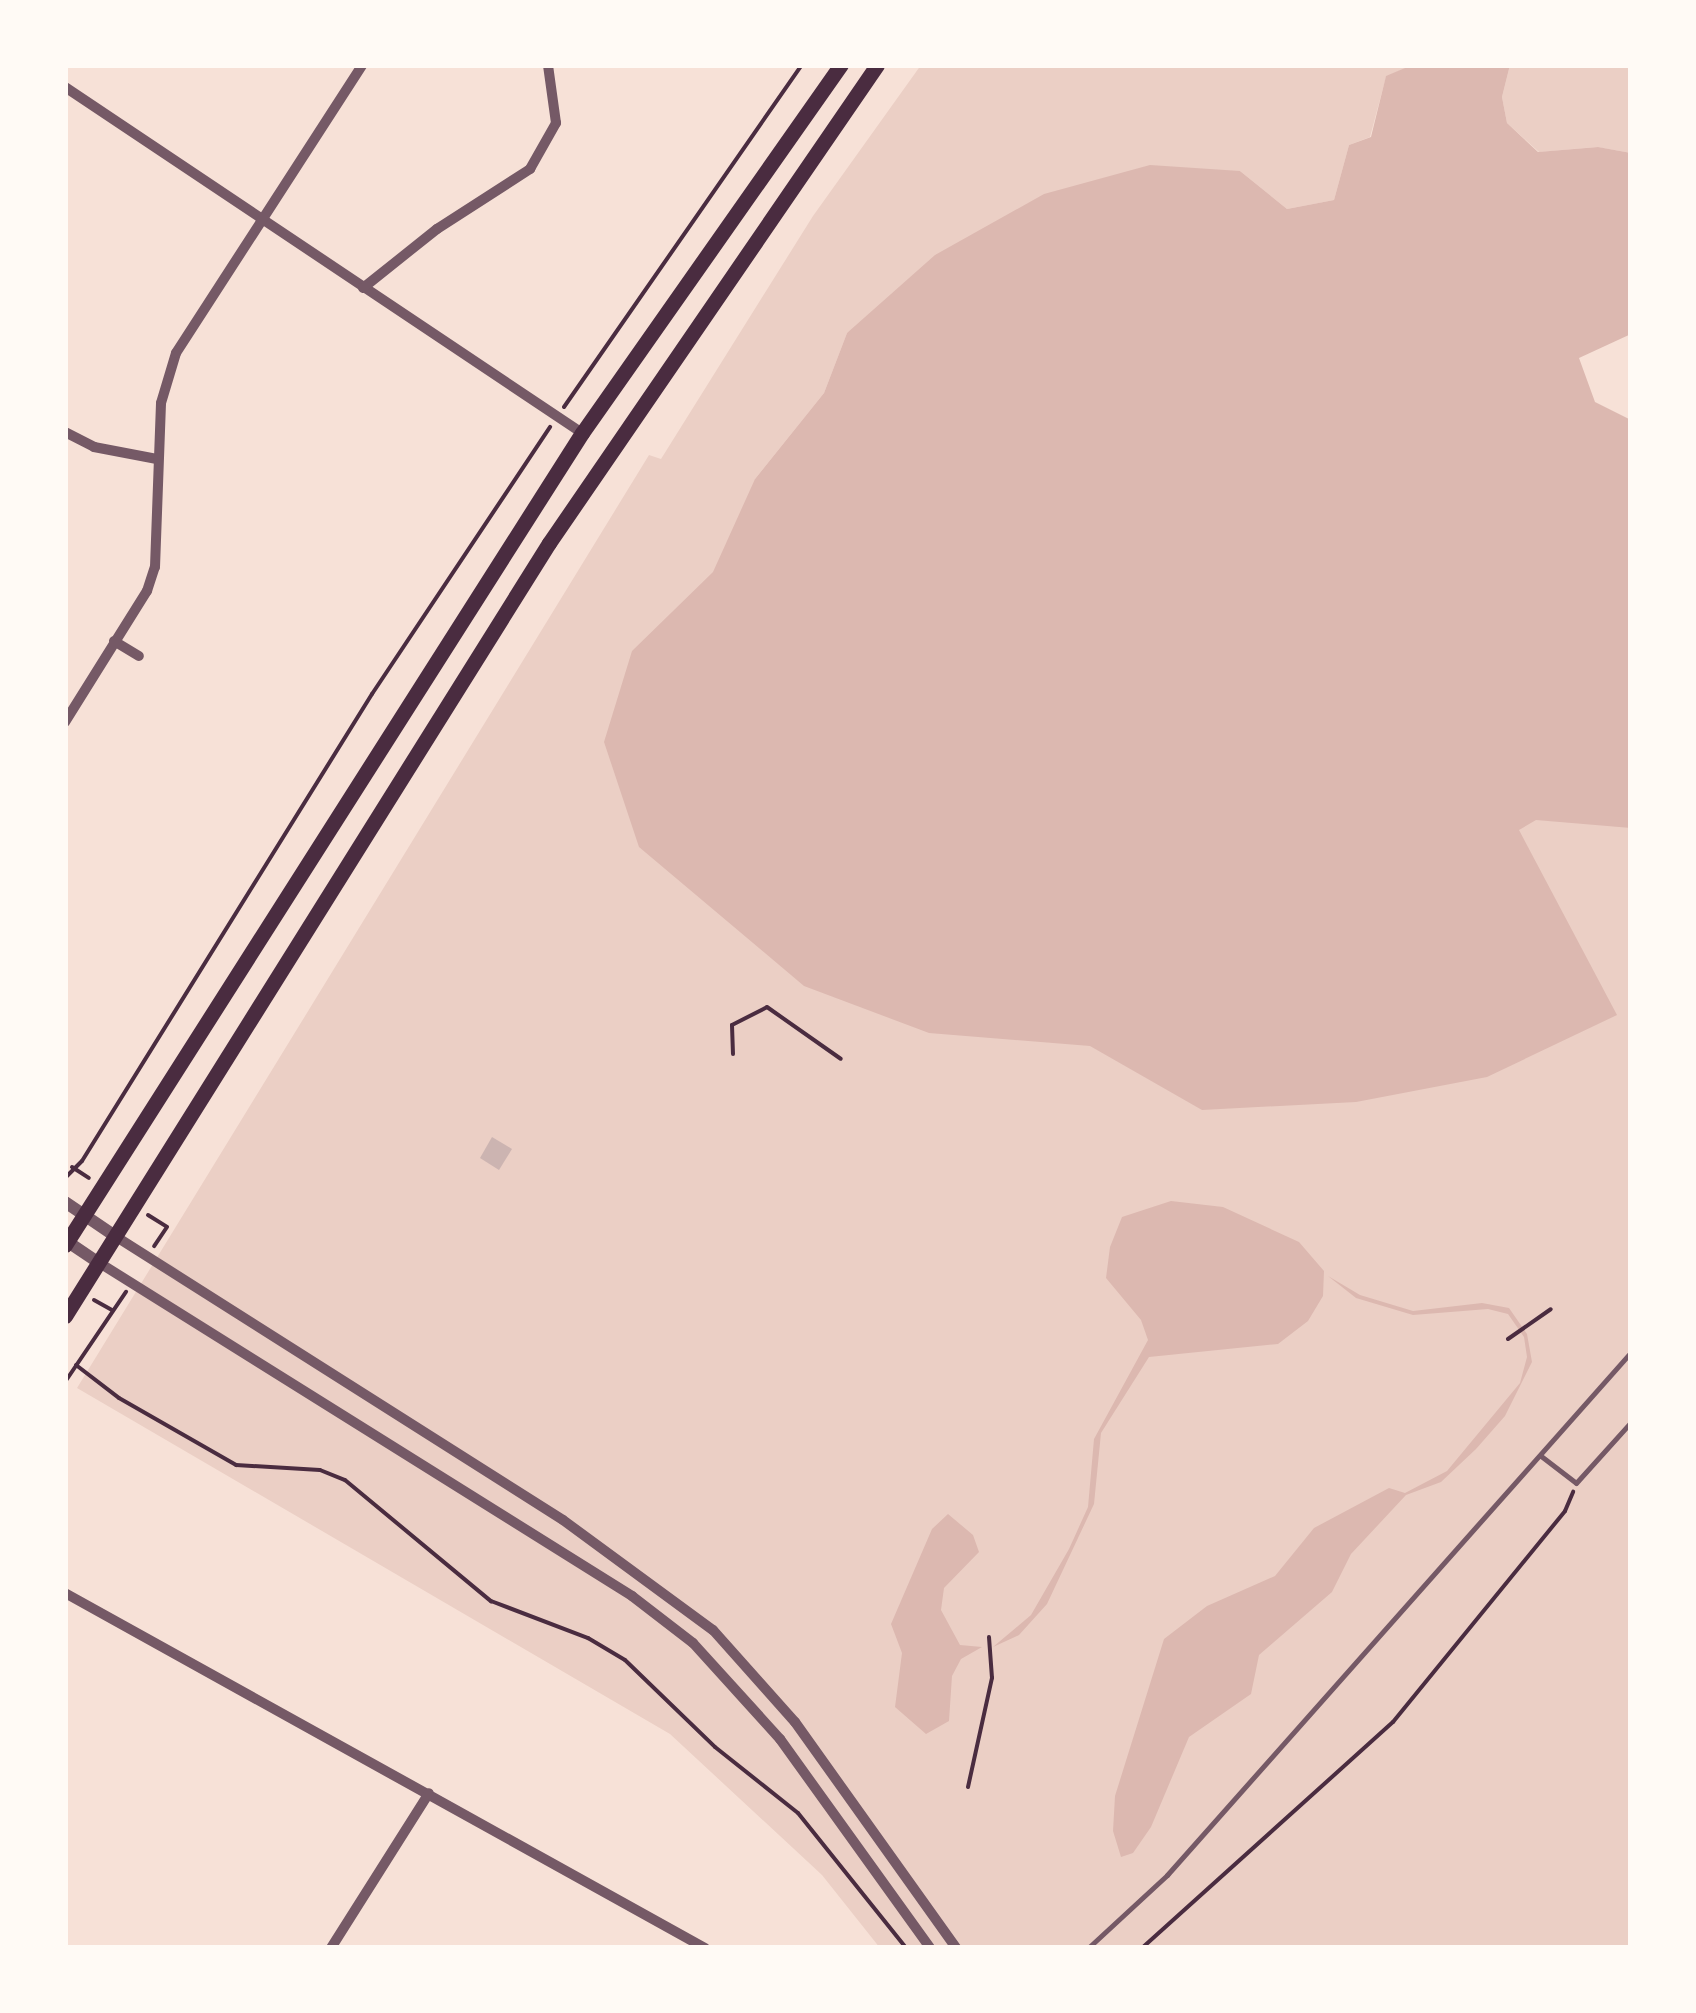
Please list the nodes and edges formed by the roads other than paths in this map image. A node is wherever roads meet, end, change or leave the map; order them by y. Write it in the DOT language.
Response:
graph roads {
  1 [pos="362,65"];
  2 [pos="548,65"];
  3 [pos="841,65"];
  4 [pos="877,65"];
  5 [pos="65,87"];
  6 [pos="260,216"];
  7 [pos="364,288"];
  8 [pos="65,432"];
  9 [pos="582,434"];
  10 [pos="157,459"];
  11 [pos="114,640"];
  12 [pos="139,656"];
  13 [pos="65,722"];
  14 [pos="65,1202"];
  15 [pos="84,1215"];
  16 [pos="114,1236"];
  17 [pos="66,1243"];
  18 [pos="98,1262"];
  19 [pos="65,1316"];
  20 [pos="1631,1352"];
  21 [pos="1631,1422"];
  22 [pos="1540,1456"];
  23 [pos="65,1593"];
  24 [pos="429,1794"];
  25 [pos="331,1948"];
  26 [pos="705,1948"];
  27 [pos="930,1948"];
  28 [pos="956,1948"];
  29 [pos="1088,1948"];
  30 [pos="1440,1948"];
  31 [pos="1503,1948"];
  1 -- 6 [label="street"];
  2 -- 7 [label="street"];
  3 -- 9 [label="main road"];
  4 -- 16 [label="main road"];
  5 -- 6 [label="street"];
  6 -- 7 [label="street"];
  6 -- 10 [label="street"];
  7 -- 9 [label="street"];
  8 -- 10 [label="street"];
  9 -- 15 [label="main road"];
  10 -- 11 [label="street"];
  11 -- 12 [label="street"];
  11 -- 13 [label="street"];
  14 -- 15 [label="street"];
  15 -- 16 [label="street"];
  15 -- 17 [label="main road"];
  16 -- 18 [label="main road"];
  16 -- 28 [label="street"];
  17 -- 18 [label="street"];
  18 -- 19 [label="main road"];
  18 -- 27 [label="street"];
  20 -- 22 [label="lane"];
  21 -- 22 [label="lane"];
  22 -- 29 [label="lane"];
  23 -- 24 [label="street"];
  24 -- 25 [label="street"];
  24 -- 26 [label="street"];
  30 -- 31 [label="lane"];
}
